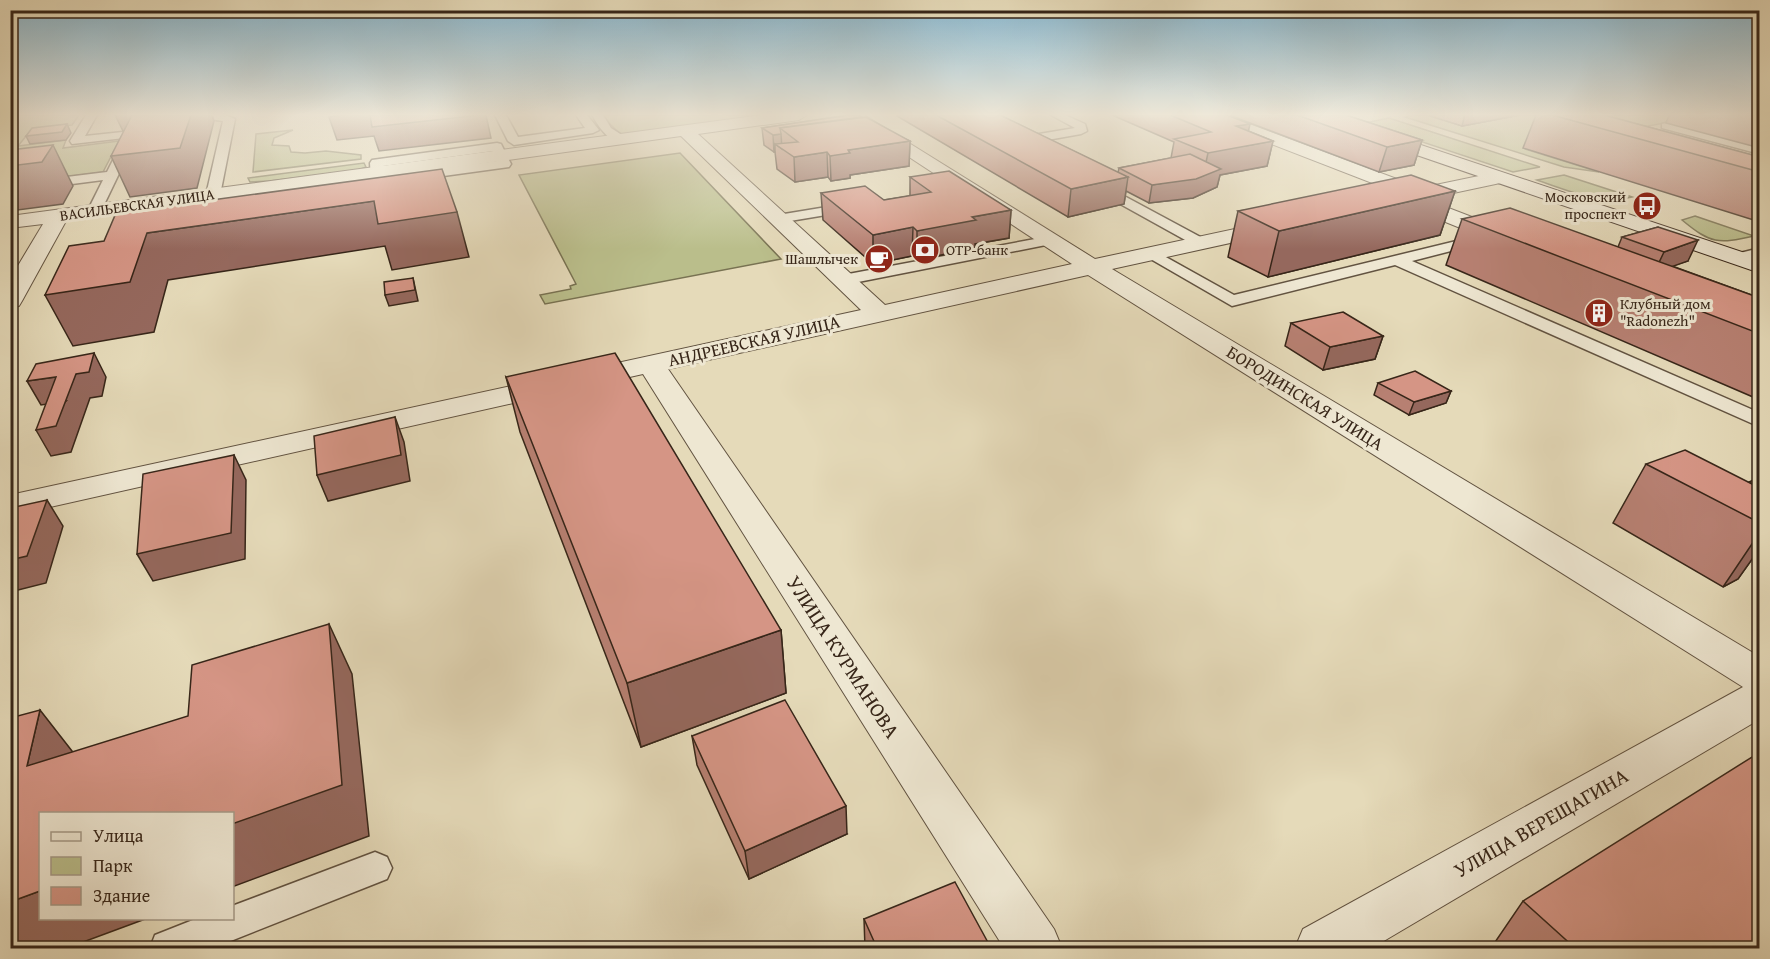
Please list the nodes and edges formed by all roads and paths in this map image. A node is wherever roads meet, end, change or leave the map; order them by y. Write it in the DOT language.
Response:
graph roads {
  1 [pos="119,160"];
  2 [pos="220,160"];
  3 [pos="474,160"];
  4 [pos="715,160"];
  5 [pos="916,160"];
  6 [pos="1312,160"];
  7 [pos="1445,160"];
  8 [pos="112,175"];
  9 [pos="1498,178"];
  10 [pos="1088,181"];
  11 [pos="10,188"];
  12 [pos="213,195"];
  13 [pos="1400,198"];
  14 [pos="866,205"];
  15 [pos="95,210"];
  16 [pos="59,215"];
  17 [pos="778,219"];
  18 [pos="1301,220"];
  19 [pos="10,222"];
  20 [pos="1497,235"];
  21 [pos="1051,240"];
  22 [pos="1201,243"];
  23 [pos="1519,243"];
  24 [pos="1760,252"];
  25 [pos="1150,254"];
  26 [pos="1737,258"];
  27 [pos="1397,260"];
  28 [pos="1760,266"];
  29 [pos="1092,267"];
  30 [pos="843,280"];
  31 [pos="10,301"];
  32 [pos="879,313"];
  33 [pos="651,365"];
  34 [pos="1760,422"];
  35 [pos="10,506"];
  36 [pos="1760,677"];
  37 [pos="1760,698"];
  38 [pos="375,868"];
  39 [pos="168,948"];
  40 [pos="1035,948"];
  41 [pos="1322,948"];
  1 -- 8 [label="lane"];
  2 -- 12 [label="lane"];
  3 -- 12 [label="street, ВАСИЛЬЕВСКАЯ УЛИЦА"];
  4 -- 17 [label="street"];
  5 -- 21 [label="street, БОРОДИНСКАЯ УЛИЦА"];
  6 -- 13 [label="street"];
  7 -- 9 [label="street"];
  8 -- 11 [label="lane"];
  8 -- 15 [label="lane"];
  9 -- 13 [label="street"];
  9 -- 26 [label="street"];
  10 -- 22 [label="lane"];
  12 -- 15 [label="street, ВАСИЛЬЕВСКАЯ УЛИЦА"];
  13 -- 20 [label="street"];
  14 -- 17 [label="lane"];
  15 -- 16 [label="street, ВАСИЛЬЕВСКАЯ УЛИЦА"];
  16 -- 19 [label="street, ВАСИЛЬЕВСКАЯ УЛИЦА"];
  16 -- 31 [label="street"];
  17 -- 30 [label="street"];
  18 -- 22 [label="street, АНДРЕЕВСКАЯ УЛИЦА"];
  20 -- 23 [label="street"];
  20 -- 27 [label="lane"];
  21 -- 29 [label="street, БОРОДИНСКАЯ УЛИЦА"];
  21 -- 30 [label="lane"];
  22 -- 25 [label="street, АНДРЕЕВСКАЯ УЛИЦА"];
  24 -- 26 [label="lane"];
  25 -- 27 [label="lane"];
  25 -- 29 [label="street, АНДРЕЕВСКАЯ УЛИЦА"];
  26 -- 28 [label="street"];
  27 -- 34 [label="lane"];
  29 -- 32 [label="street, АНДРЕЕВСКАЯ УЛИЦА"];
  29 -- 36 [label="street, БОРОДИНСКАЯ УЛИЦА"];
  30 -- 32 [label="street"];
  32 -- 33 [label="street, АНДРЕЕВСКАЯ УЛИЦА"];
  33 -- 35 [label="street, АНДРЕЕВСКАЯ УЛИЦА"];
  33 -- 40 [label="street, УЛИЦА КУРМАНОВА"];
  37 -- 41 [label="street, УЛИЦА ВЕРЕЩАГИНА"];
  38 -- 39 [label="lane"];
}
